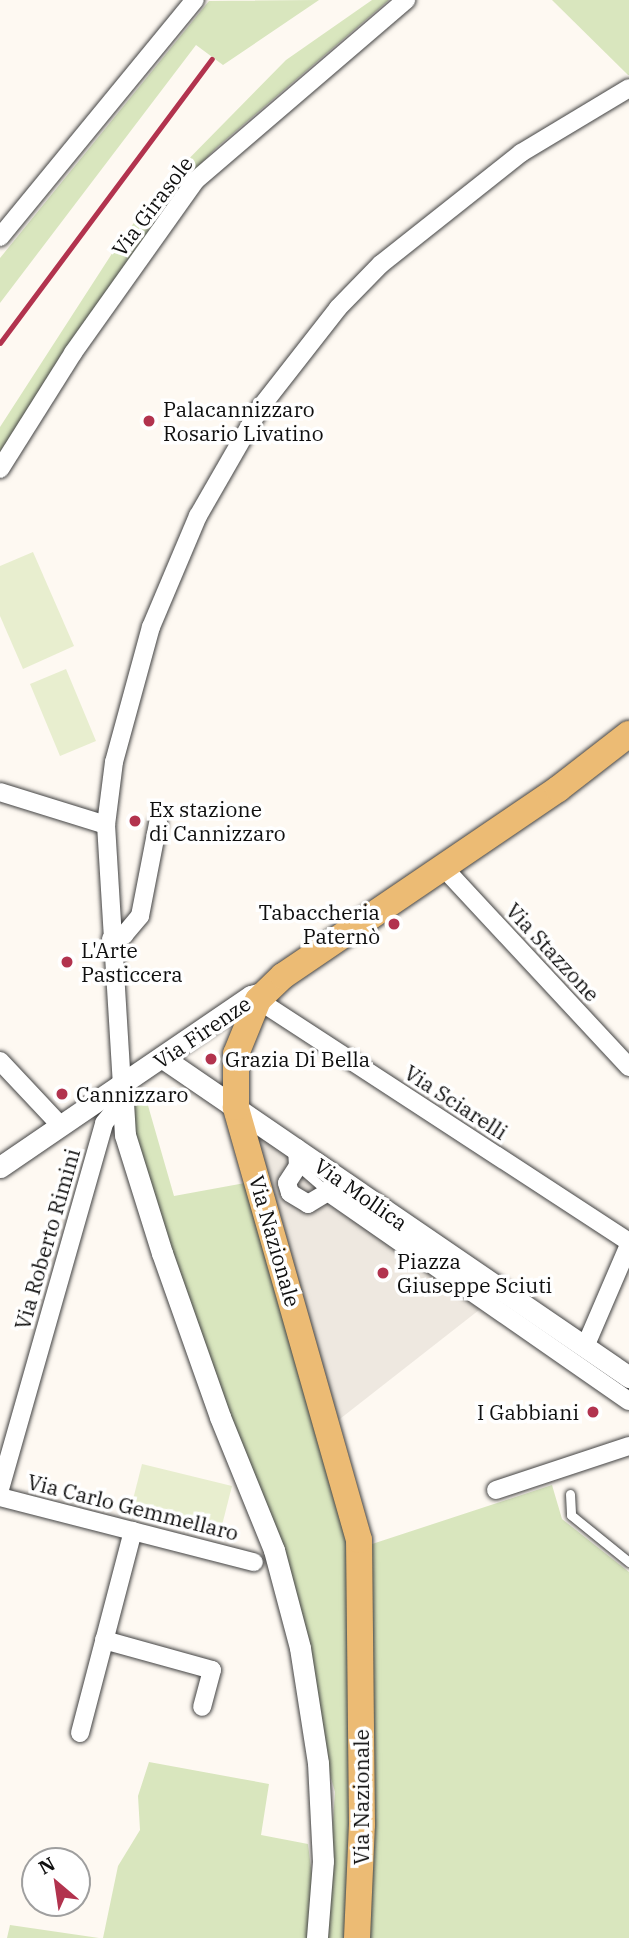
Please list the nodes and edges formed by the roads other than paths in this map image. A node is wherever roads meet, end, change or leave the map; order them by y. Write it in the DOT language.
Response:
graph roads {
  1 [pos="195,0"];
  2 [pos="406,0"];
  3 [pos="385,7"];
  4 [pos="629,88"];
  5 [pos="0,237"];
  6 [pos="0,469"];
  7 [pos="629,734"];
  8 [pos="0,792"];
  9 [pos="158,823"];
  10 [pos="106,825"];
  11 [pos="443,867"];
  12 [pos="111,939"];
  13 [pos="249,1007"];
  14 [pos="163,1058"];
  15 [pos="0,1061"];
  16 [pos="629,1068"];
  17 [pos="121,1095"];
  18 [pos="97,1102"];
  19 [pos="236,1107"];
  20 [pos="104,1123"];
  21 [pos="61,1126"];
  22 [pos="297,1157"];
  23 [pos="0,1167"];
  24 [pos="333,1185"];
  25 [pos="629,1244"];
  26 [pos="494,1297"];
  27 [pos="585,1348"];
  28 [pos="629,1377"];
  29 [pos="629,1401"];
  30 [pos="629,1446"];
  31 [pos="0,1489"];
  32 [pos="496,1490"];
  33 [pos="570,1494"];
  34 [pos="0,1497"];
  35 [pos="133,1531"];
  36 [pos="254,1562"];
  37 [pos="629,1562"];
  38 [pos="104,1640"];
  39 [pos="202,1707"];
  40 [pos="80,1733"];
  41 [pos="317,1938"];
  42 [pos="357,1938"];
  1 -- 5 [label="street"];
  2 -- 3 [label="street, Via Girasole"];
  3 -- 6 [label="street, Via Girasole"];
  4 -- 10 [label="street"];
  7 -- 11 [label="main road"];
  8 -- 10 [label="street"];
  9 -- 12 [label="street"];
  10 -- 12 [label="street"];
  11 -- 13 [label="main road"];
  11 -- 16 [label="street, Via Stazzone"];
  12 -- 17 [label="street"];
  13 -- 14 [label="street, Via Firenze"];
  13 -- 19 [label="main road, Via Nazionale"];
  13 -- 25 [label="street, Via Sciarelli"];
  14 -- 17 [label="street, Via Firenze"];
  14 -- 19 [label="street, Via Mollica"];
  15 -- 21 [label="street"];
  17 -- 18 [label="street, Via Firenze"];
  17 -- 20 [label="street"];
  17 -- 41 [label="street"];
  18 -- 20 [label="street"];
  18 -- 21 [label="street, Via Firenze"];
  19 -- 22 [label="street, Via Mollica"];
  19 -- 42 [label="main road, Via Nazionale"];
  20 -- 31 [label="street, Via Roberto Rimini"];
  21 -- 23 [label="street, Via Firenze"];
  22 -- 24 [label="street, Via Mollica"];
  22 -- 24 [label="street"];
  24 -- 26 [label="street, Via Mollica"];
  25 -- 27 [label="street"];
  26 -- 27 [label="street, Via Mollica"];
  26 -- 29 [label="street"];
  27 -- 28 [label="street, Via Mollica"];
  30 -- 32 [label="street"];
  33 -- 37 [label="lane"];
  34 -- 35 [label="street, Via Carlo Gemmellaro"];
  35 -- 36 [label="street, Via Carlo Gemmellaro"];
  35 -- 38 [label="street"];
  38 -- 39 [label="street"];
  38 -- 40 [label="street"];
}
